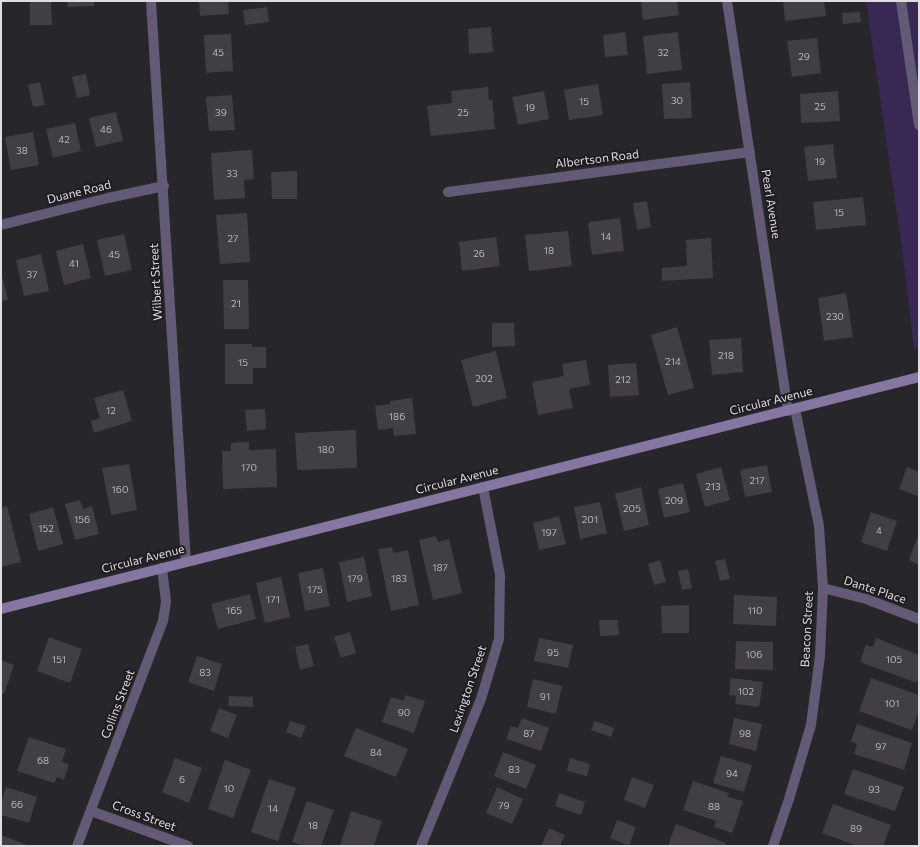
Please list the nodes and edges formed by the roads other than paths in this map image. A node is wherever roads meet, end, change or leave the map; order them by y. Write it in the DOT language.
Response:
graph roads {
  1 [pos="151,1"];
  2 [pos="727,1"];
  3 [pos="901,1"];
  4 [pos="919,125"];
  5 [pos="750,152"];
  6 [pos="164,186"];
  7 [pos="448,192"];
  8 [pos="1,225"];
  9 [pos="919,377"];
  10 [pos="792,410"];
  11 [pos="483,487"];
  12 [pos="186,562"];
  13 [pos="162,568"];
  14 [pos="823,588"];
  15 [pos="1,608"];
  16 [pos="919,619"];
  17 [pos="91,811"];
  18 [pos="77,846"];
  19 [pos="188,846"];
  20 [pos="421,846"];
  21 [pos="773,846"];
  1 -- 6 [label="street, Wilbert Street"];
  2 -- 5 [label="street, Pearl Avenue"];
  3 -- 4 [label="street"];
  5 -- 7 [label="street, Albertson Road"];
  5 -- 10 [label="street, Pearl Avenue"];
  6 -- 8 [label="street, Duane Road"];
  6 -- 12 [label="street, Wilbert Street"];
  9 -- 10 [label="main road, Circular Avenue"];
  10 -- 11 [label="main road, Circular Avenue"];
  10 -- 14 [label="street, Beacon Street"];
  11 -- 12 [label="main road, Circular Avenue"];
  11 -- 20 [label="street, Lexington Street"];
  12 -- 13 [label="main road, Circular Avenue"];
  13 -- 15 [label="main road, Circular Avenue"];
  13 -- 17 [label="street, Collins Street"];
  14 -- 16 [label="street, Dante Place"];
  14 -- 21 [label="street, Beacon Street"];
  17 -- 18 [label="street, Collins Street"];
  17 -- 19 [label="street, Cross Street"];
}
